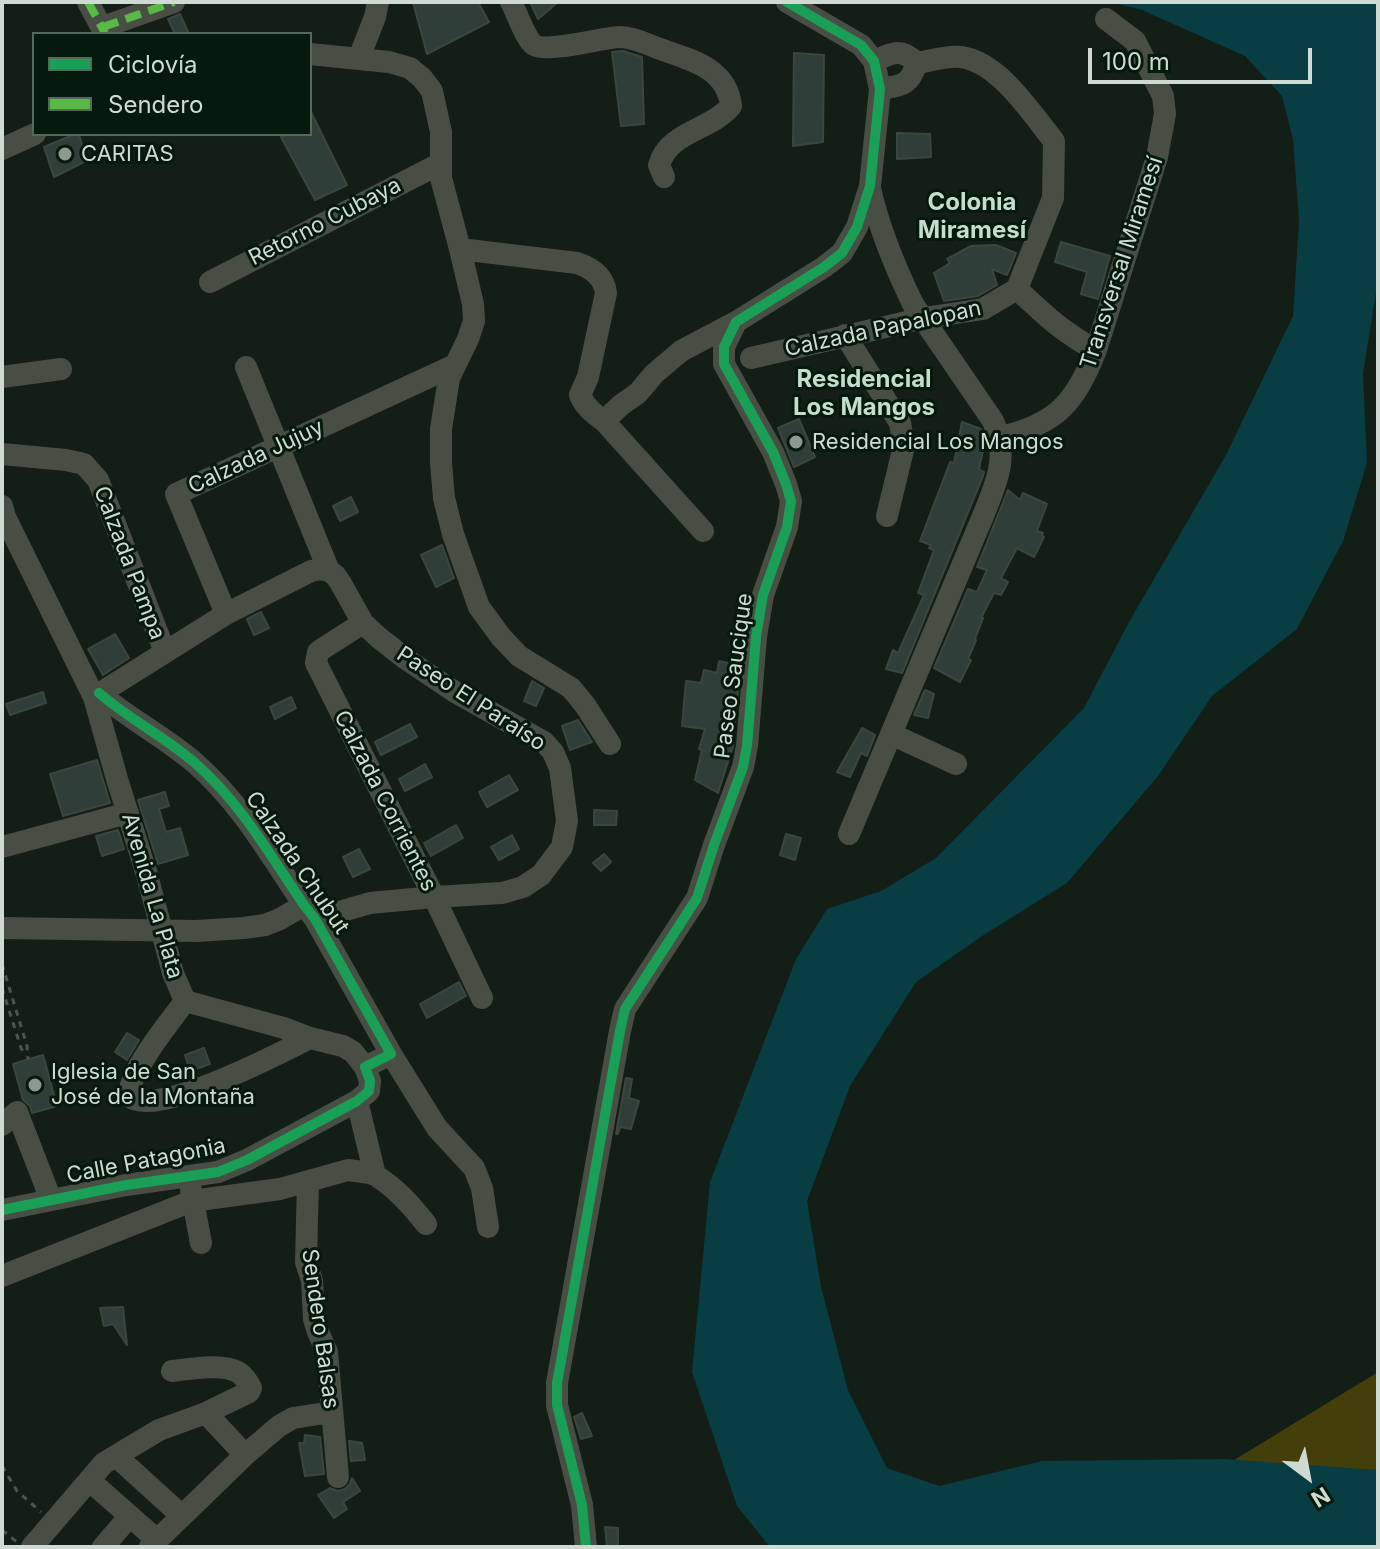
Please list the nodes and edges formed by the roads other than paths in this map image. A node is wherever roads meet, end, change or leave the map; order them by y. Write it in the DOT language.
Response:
graph roads {
  1 [pos="88,2"];
  2 [pos="174,2"];
  3 [pos="378,2"];
  4 [pos="511,2"];
  5 [pos="787,2"];
  6 [pos="1106,19"];
  7 [pos="104,31"];
  8 [pos="312,54"];
  9 [pos="359,58"];
  10 [pos="874,61"];
  11 [pos="917,63"];
  12 [pos="880,89"];
  13 [pos="32,135"];
  14 [pos="2,149"];
  15 [pos="441,163"];
  16 [pos="664,177"];
  17 [pos="870,186"];
  18 [pos="460,249"];
  19 [pos="210,282"];
  20 [pos="1017,289"];
  21 [pos="924,318"];
  22 [pos="736,322"];
  23 [pos="845,335"];
  24 [pos="1096,350"];
  25 [pos="751,358"];
  26 [pos="455,365"];
  27 [pos="246,367"];
  28 [pos="61,369"];
  29 [pos="2,377"];
  30 [pos="604,421"];
  31 [pos="1000,437"];
  32 [pos="278,447"];
  33 [pos="2,454"];
  34 [pos="3,514"];
  35 [pos="887,516"];
  36 [pos="703,531"];
  37 [pos="329,571"];
  38 [pos="226,614"];
  39 [pos="363,623"];
  40 [pos="165,652"];
  41 [pos="96,695"];
  42 [pos="891,734"];
  43 [pos="610,744"];
  44 [pos="956,764"];
  45 [pos="128,813"];
  46 [pos="849,834"];
  47 [pos="2,847"];
  48 [pos="434,897"];
  49 [pos="309,912"];
  50 [pos="2,928"];
  51 [pos="161,930"];
  52 [pos="482,998"];
  53 [pos="185,1001"];
  54 [pos="310,1038"];
  55 [pos="391,1054"];
  56 [pos="365,1067"];
  57 [pos="357,1101"];
  58 [pos="10,1118"];
  59 [pos="218,1172"];
  60 [pos="375,1175"];
  61 [pos="308,1181"];
  62 [pos="51,1200"];
  63 [pos="192,1201"];
  64 [pos="2,1210"];
  65 [pos="426,1224"];
  66 [pos="488,1227"];
  67 [pos="201,1243"];
  68 [pos="2,1276"];
  69 [pos="172,1371"];
  70 [pos="332,1412"];
  71 [pos="206,1413"];
  72 [pos="245,1455"];
  73 [pos="116,1456"];
  74 [pos="338,1477"];
  75 [pos="89,1480"];
  76 [pos="130,1516"];
  77 [pos="182,1516"];
  78 [pos="154,1543"];
  79 [pos="32,1547"];
  80 [pos="103,1547"];
  81 [pos="586,1547"];
  1 -- 7 [label="street"];
  2 -- 7 [label="street"];
  3 -- 9 [label="street"];
  4 -- 16 [label="street"];
  5 -- 10 [label="street"];
  6 -- 24 [label="street, Transversal Miramesí"];
  8 -- 9 [label="street"];
  9 -- 15 [label="street"];
  10 -- 11 [label="street"];
  10 -- 12 [label="street"];
  11 -- 12 [label="street"];
  11 -- 20 [label="street"];
  12 -- 17 [label="street"];
  13 -- 14 [label="street"];
  15 -- 18 [label="street"];
  15 -- 19 [label="street, Retorno Cubaya"];
  17 -- 21 [label="street"];
  17 -- 22 [label="street"];
  18 -- 26 [label="street"];
  18 -- 30 [label="street"];
  20 -- 21 [label="street, Calzada Papalopan"];
  20 -- 24 [label="street"];
  21 -- 23 [label="street, Calzada Papalopan"];
  21 -- 31 [label="street"];
  22 -- 30 [label="street"];
  22 -- 81 [label="street, Paseo Saucique"];
  23 -- 25 [label="street, Calzada Papalopan"];
  23 -- 35 [label="street"];
  24 -- 31 [label="street, Transversal Miramesí"];
  26 -- 32 [label="street, Calzada Jujuy"];
  26 -- 43 [label="street"];
  27 -- 32 [label="street, Paseo El Paraíso"];
  28 -- 29 [label="street"];
  30 -- 36 [label="street"];
  31 -- 42 [label="street"];
  32 -- 37 [label="street, Paseo El Paraíso"];
  32 -- 38 [label="street, Calzada Jujuy"];
  33 -- 40 [label="street, Calzada Pampa"];
  34 -- 41 [label="street, Avenida La Plata"];
  37 -- 38 [label="street"];
  37 -- 39 [label="street, Paseo El Paraíso"];
  38 -- 40 [label="street"];
  39 -- 48 [label="street, Calzada Corrientes"];
  39 -- 48 [label="street, Paseo El Paraíso"];
  40 -- 41 [label="street"];
  41 -- 45 [label="street, Avenida La Plata"];
  41 -- 49 [label="street, Calzada Chubut"];
  42 -- 44 [label="street"];
  42 -- 46 [label="street"];
  45 -- 47 [label="street"];
  45 -- 51 [label="street, Avenida La Plata"];
  48 -- 49 [label="street, Paseo El Paraíso"];
  48 -- 52 [label="street, Calzada Corrientes"];
  49 -- 51 [label="street, Paseo El Paraíso"];
  49 -- 55 [label="street, Calzada Chubut"];
  50 -- 51 [label="street, Paseo El Paraíso"];
  51 -- 53 [label="street, Avenida La Plata"];
  53 -- 54 [label="street"];
  53 -- 54 [label="street, Avenida La Plata"];
  54 -- 56 [label="street"];
  55 -- 56 [label="street"];
  55 -- 66 [label="street, Calzada Chubut"];
  56 -- 57 [label="street"];
  57 -- 59 [label="street, Calle Patagonia"];
  57 -- 60 [label="street"];
  58 -- 62 [label="street"];
  59 -- 62 [label="street, Calle Patagonia"];
  59 -- 63 [label="street"];
  60 -- 61 [label="street"];
  60 -- 65 [label="street"];
  61 -- 63 [label="street"];
  61 -- 70 [label="street, Sendero Balsas"];
  62 -- 64 [label="street, Calle Patagonia"];
  63 -- 67 [label="street"];
  63 -- 68 [label="street"];
  69 -- 71 [label="street"];
  70 -- 72 [label="street"];
  70 -- 74 [label="street, Sendero Balsas"];
  71 -- 72 [label="street"];
  71 -- 73 [label="street"];
  72 -- 77 [label="street"];
  73 -- 75 [label="street"];
  73 -- 77 [label="street"];
  75 -- 76 [label="street"];
  75 -- 79 [label="street"];
  76 -- 78 [label="street"];
  76 -- 80 [label="street"];
  77 -- 78 [label="street"];
}
